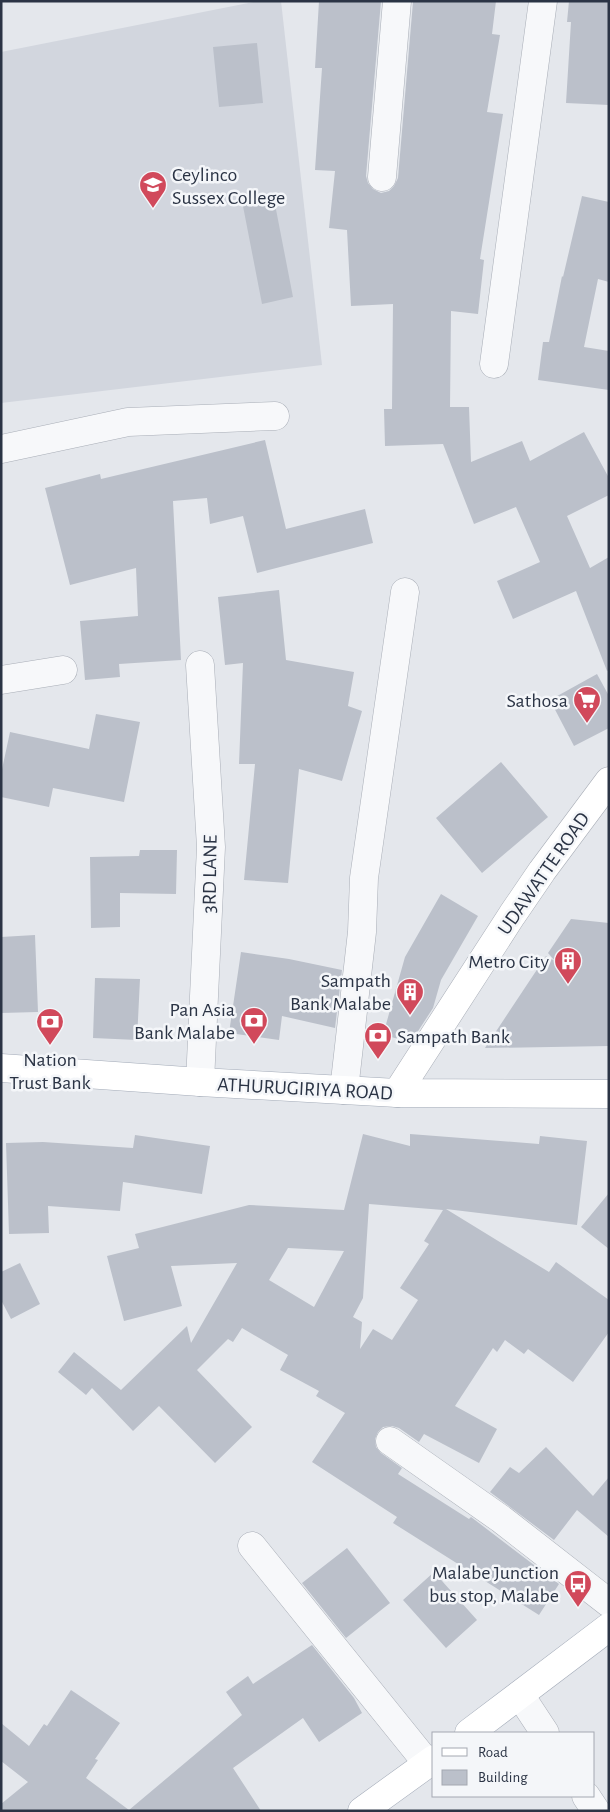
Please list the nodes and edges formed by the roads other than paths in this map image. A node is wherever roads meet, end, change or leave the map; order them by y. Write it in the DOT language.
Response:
graph roads {
  1 [pos="397,1"];
  2 [pos="543,1"];
  3 [pos="382,178"];
  4 [pos="494,364"];
  5 [pos="275,416"];
  6 [pos="1,449"];
  7 [pos="405,592"];
  8 [pos="200,665"];
  9 [pos="63,670"];
  10 [pos="1,680"];
  11 [pos="609,781"];
  12 [pos="1,1068"];
  13 [pos="200,1082"];
  14 [pos="344,1090"];
  15 [pos="397,1093"];
  16 [pos="609,1094"];
  17 [pos="390,1441"];
  18 [pos="252,1546"];
  19 [pos="609,1603"];
  20 [pos="609,1627"];
  21 [pos="520,1695"];
  22 [pos="470,1732"];
  23 [pos="544,1732"];
  24 [pos="430,1761"];
  25 [pos="587,1797"];
  26 [pos="362,1811"];
  27 [pos="596,1811"];
  1 -- 3 [label="street"];
  2 -- 4 [label="street"];
  5 -- 6 [label="street"];
  7 -- 14 [label="street"];
  8 -- 13 [label="street, 3RD LANE"];
  9 -- 10 [label="street"];
  11 -- 15 [label="main road, UDAWATTE ROAD"];
  12 -- 13 [label="main road, ATHURUGIRIYA ROAD"];
  13 -- 14 [label="main road, ATHURUGIRIYA ROAD"];
  14 -- 15 [label="main road, ATHURUGIRIYA ROAD"];
  15 -- 16 [label="main road, ATHURUGIRIYA ROAD"];
  17 -- 19 [label="street"];
  18 -- 24 [label="street"];
  20 -- 21 [label="main road"];
  21 -- 22 [label="main road"];
  21 -- 23 [label="street"];
  24 -- 26 [label="main road"];
  25 -- 27 [label="street"];
}
